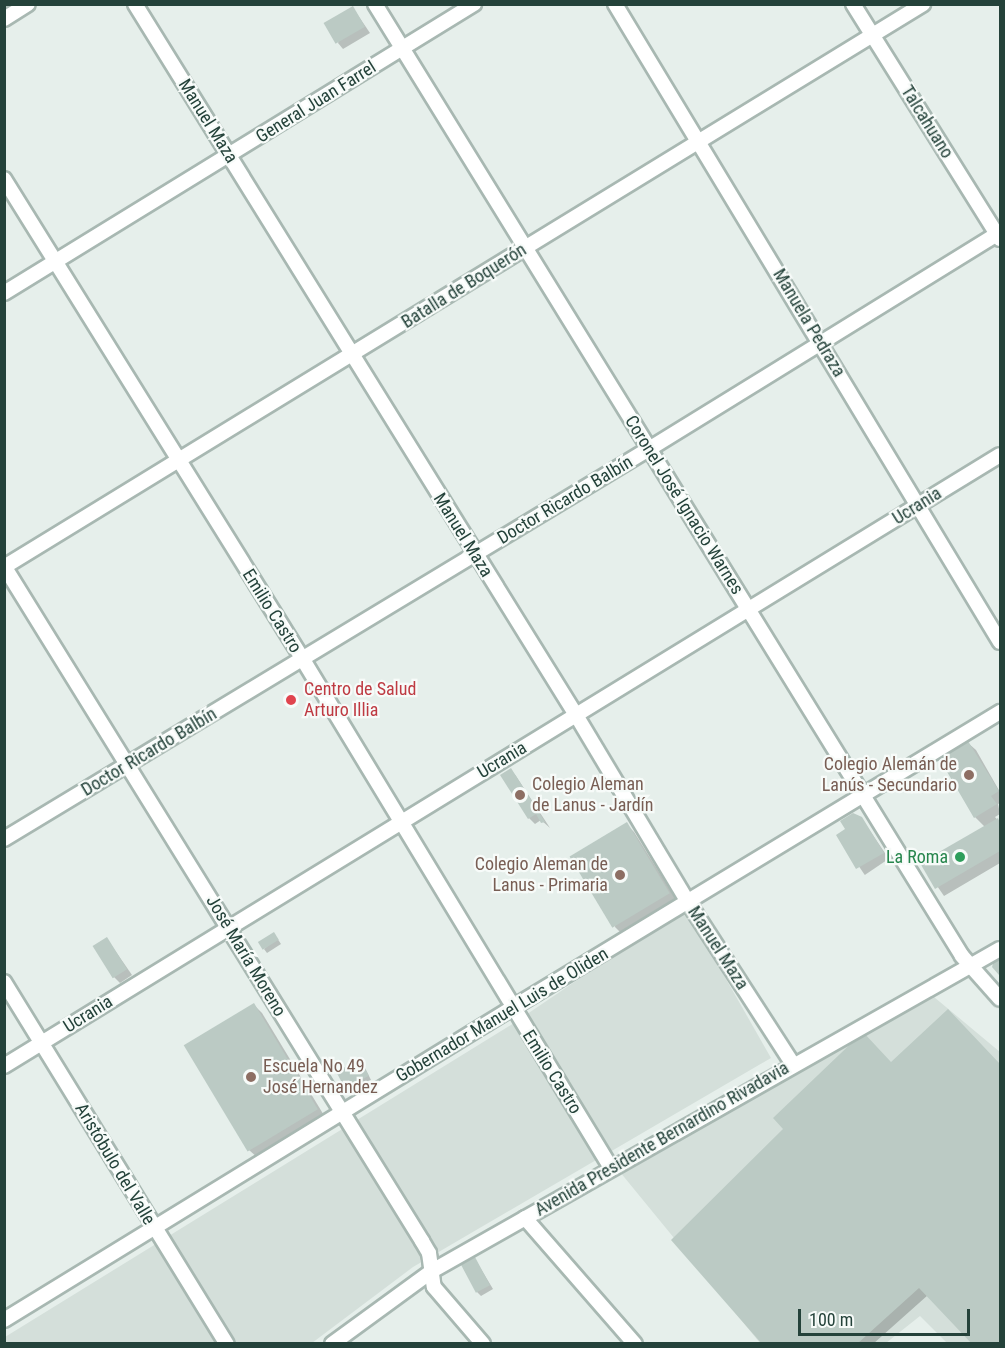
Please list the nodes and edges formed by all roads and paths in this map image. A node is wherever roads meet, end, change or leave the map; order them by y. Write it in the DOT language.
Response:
graph roads {
  1 [pos="28,4"];
  2 [pos="135,4"];
  3 [pos="375,4"];
  4 [pos="474,4"];
  5 [pos="615,4"];
  6 [pos="853,4"];
  7 [pos="923,4"];
  8 [pos="4,19"];
  9 [pos="872,36"];
  10 [pos="402,48"];
  11 [pos="700,142"];
  12 [pos="229,155"];
  13 [pos="4,179"];
  14 [pos="999,235"];
  15 [pos="525,248"];
  16 [pos="55,262"];
  17 [pos="4,293"];
  18 [pos="821,342"];
  19 [pos="352,356"];
  20 [pos="649,449"];
  21 [pos="1000,455"];
  22 [pos="179,461"];
  23 [pos="919,505"];
  24 [pos="474,554"];
  25 [pos="5,566"];
  26 [pos="749,609"];
  27 [pos="1000,642"];
  28 [pos="302,658"];
  29 [pos="1000,712"];
  30 [pos="576,715"];
  31 [pos="127,766"];
  32 [pos="864,796"];
  33 [pos="400,821"];
  34 [pos="5,838"];
  35 [pos="688,902"];
  36 [pos="228,926"];
  37 [pos="1000,949"];
  38 [pos="970,967"];
  39 [pos="4,982"];
  40 [pos="1000,999"];
  41 [pos="512,1008"];
  42 [pos="41,1043"];
  43 [pos="793,1064"];
  44 [pos="4,1066"];
  45 [pos="341,1114"];
  46 [pos="611,1168"];
  47 [pos="525,1218"];
  48 [pos="154,1228"];
  49 [pos="432,1271"];
  50 [pos="4,1320"];
  51 [pos="333,1343"];
  52 [pos="227,1344"];
  53 [pos="483,1344"];
  54 [pos="635,1344"];
  1 -- 8 [label="street"];
  2 -- 12 [label="street, Manuel Maza"];
  3 -- 10 [label="street, Coronel José Ignacio Warnes"];
  4 -- 10 [label="street, General Juan Farrel"];
  5 -- 11 [label="street, Manuela Pedraza"];
  6 -- 9 [label="street, Talcahuano"];
  7 -- 9 [label="street, Batalla de Boquerón"];
  9 -- 11 [label="street, Batalla de Boquerón"];
  9 -- 14 [label="street, Talcahuano"];
  10 -- 12 [label="street, General Juan Farrel"];
  10 -- 15 [label="street, Coronel José Ignacio Warnes"];
  11 -- 15 [label="street, Batalla de Boquerón"];
  11 -- 18 [label="street, Manuela Pedraza"];
  12 -- 16 [label="street, General Juan Farrel"];
  12 -- 19 [label="street, Manuel Maza"];
  13 -- 16 [label="street, Emilio Castro"];
  14 -- 18 [label="street, Doctor Ricardo Balbín"];
  15 -- 19 [label="street, Batalla de Boquerón"];
  15 -- 20 [label="street, Coronel José Ignacio Warnes"];
  16 -- 17 [label="street, General Juan Farrel"];
  16 -- 22 [label="street, Emilio Castro"];
  18 -- 20 [label="street, Doctor Ricardo Balbín"];
  18 -- 23 [label="street, Manuela Pedraza"];
  19 -- 22 [label="street, Batalla de Boquerón"];
  19 -- 24 [label="street, Manuel Maza"];
  20 -- 24 [label="street, Doctor Ricardo Balbín"];
  20 -- 26 [label="street, Coronel José Ignacio Warnes"];
  21 -- 23 [label="street, Ucrania"];
  22 -- 25 [label="street, Batalla de Boquerón"];
  22 -- 28 [label="street, Emilio Castro"];
  23 -- 26 [label="street, Ucrania"];
  23 -- 27 [label="street, Manuela Pedraza"];
  24 -- 28 [label="street, Doctor Ricardo Balbín"];
  24 -- 30 [label="street, Manuel Maza"];
  25 -- 31 [label="street, José María Moreno"];
  26 -- 30 [label="street, Ucrania"];
  26 -- 32 [label="street, Coronel José Ignacio Warnes"];
  28 -- 31 [label="street, Doctor Ricardo Balbín"];
  28 -- 33 [label="street, Emilio Castro"];
  29 -- 32 [label="street, Gobernador Manuel Luis de Oliden"];
  30 -- 33 [label="street, Ucrania"];
  30 -- 35 [label="street, Manuel Maza"];
  31 -- 34 [label="street, Doctor Ricardo Balbín"];
  31 -- 36 [label="street, José María Moreno"];
  32 -- 35 [label="street, Gobernador Manuel Luis de Oliden"];
  32 -- 38 [label="street, Coronel José Ignacio Warnes"];
  33 -- 36 [label="street, Ucrania"];
  33 -- 41 [label="street, Emilio Castro"];
  35 -- 41 [label="street, Gobernador Manuel Luis de Oliden"];
  35 -- 43 [label="street, Manuel Maza"];
  36 -- 42 [label="street, Ucrania"];
  36 -- 45 [label="street, José María Moreno"];
  37 -- 38 [label="street, Avenida Presidente Bernardino Rivadavia"];
  38 -- 40 [label="street, Coronel José Ignacio Warnes"];
  38 -- 43 [label="street, Avenida Presidente Bernardino Rivadavia"];
  39 -- 42 [label="street, Aristóbulo del Valle"];
  41 -- 45 [label="street, Gobernador Manuel Luis de Oliden"];
  41 -- 46 [label="street, Emilio Castro"];
  42 -- 44 [label="street, Ucrania"];
  42 -- 48 [label="street, Aristóbulo del Valle"];
  43 -- 46 [label="street, Avenida Presidente Bernardino Rivadavia"];
  45 -- 48 [label="street, Gobernador Manuel Luis de Oliden"];
  45 -- 49 [label="street, José María Moreno"];
  46 -- 47 [label="street, Avenida Presidente Bernardino Rivadavia"];
  47 -- 49 [label="street, Avenida Presidente Bernardino Rivadavia"];
  47 -- 54 [label="street"];
  48 -- 50 [label="street, Gobernador Manuel Luis de Oliden"];
  48 -- 52 [label="street, Aristóbulo del Valle"];
  49 -- 51 [label="street, Avenida Presidente Bernardino Rivadavia"];
  49 -- 53 [label="street, José María Moreno"];
}
